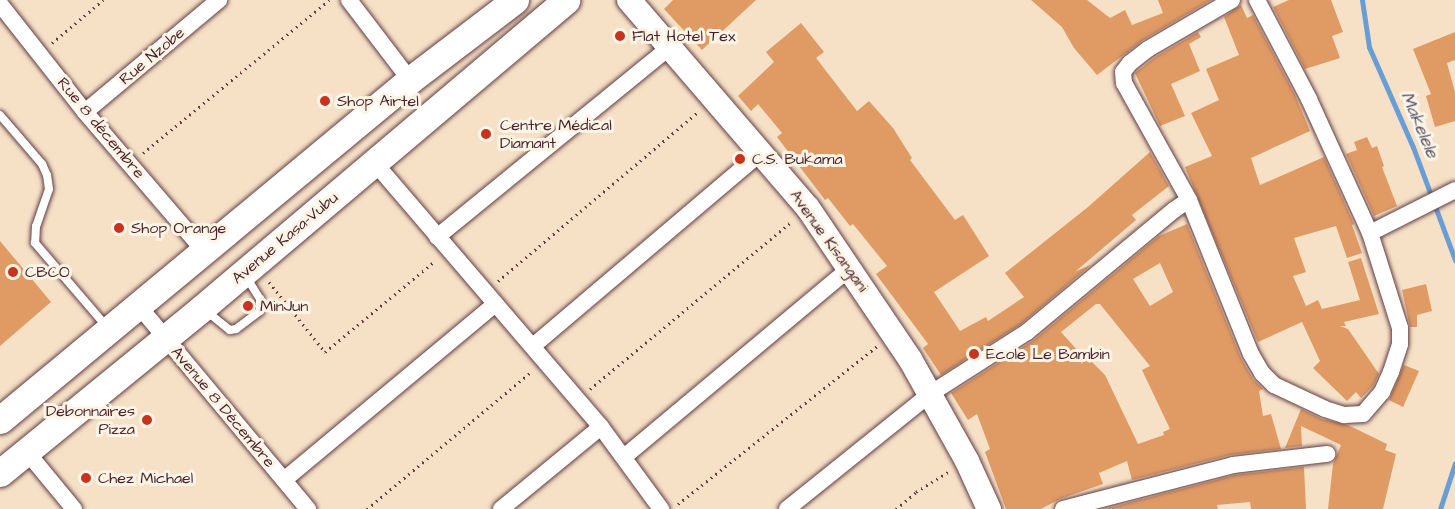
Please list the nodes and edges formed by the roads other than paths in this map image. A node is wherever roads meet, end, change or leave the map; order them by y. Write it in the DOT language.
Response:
graph roads {
  1 [pos="219,0"];
  2 [pos="349,0"];
  3 [pos="515,0"];
  4 [pos="566,0"];
  5 [pos="629,0"];
  6 [pos="1232,0"];
  7 [pos="1257,0"];
  8 [pos="0,4"];
  9 [pos="671,46"];
  10 [pos="410,80"];
  11 [pos="85,112"];
  12 [pos="0,115"];
  13 [pos="762,152"];
  14 [pos="374,162"];
  15 [pos="1452,191"];
  16 [pos="1190,201"];
  17 [pos="1370,233"];
  18 [pos="436,237"];
  19 [pos="204,251"];
  20 [pos="850,268"];
  21 [pos="249,269"];
  22 [pos="490,298"];
  23 [pos="138,305"];
  24 [pos="202,308"];
  25 [pos="109,329"];
  26 [pos="165,339"];
  27 [pos="533,346"];
  28 [pos="930,394"];
  29 [pos="0,418"];
  30 [pos="601,427"];
  31 [pos="27,452"];
  32 [pos="1327,454"];
  33 [pos="624,457"];
  34 [pos="0,473"];
  35 [pos="284,480"];
  36 [pos="74,509"];
  37 [pos="308,509"];
  38 [pos="501,509"];
  39 [pos="660,509"];
  40 [pos="787,509"];
  41 [pos="989,509"];
  42 [pos="1063,509"];
  1 -- 11 [label="street, Rue Nzobe"];
  2 -- 10 [label="street"];
  3 -- 10 [label="main road"];
  4 -- 14 [label="main road, Avenue Kasa-Vubu"];
  5 -- 9 [label="street, Avenue Kisangani"];
  6 -- 16 [label="street"];
  7 -- 17 [label="street"];
  8 -- 11 [label="street, Rue 8 décembre"];
  9 -- 13 [label="street, Avenue Kisangani"];
  9 -- 18 [label="street"];
  10 -- 19 [label="main road"];
  11 -- 19 [label="street, Rue 8 décembre"];
  12 -- 25 [label="lane"];
  13 -- 20 [label="street, Avenue Kisangani"];
  13 -- 27 [label="street"];
  14 -- 18 [label="street"];
  14 -- 21 [label="main road, Avenue Kasa-Vubu"];
  15 -- 17 [label="street"];
  16 -- 17 [label="street"];
  16 -- 28 [label="street"];
  18 -- 22 [label="street"];
  19 -- 23 [label="main road"];
  20 -- 28 [label="street, Avenue Kisangani"];
  20 -- 33 [label="street"];
  21 -- 24 [label="main road, Avenue Kasa-Vubu"];
  21 -- 24 [label="lane"];
  22 -- 27 [label="street"];
  22 -- 35 [label="street"];
  23 -- 25 [label="main road"];
  23 -- 26 [label="street, Avenue 8 Décembre"];
  24 -- 26 [label="main road, Avenue Kasa-Vubu"];
  25 -- 29 [label="main road"];
  26 -- 31 [label="main road, Avenue Kasa-Vubu"];
  26 -- 35 [label="street, Avenue 8 Décembre"];
  27 -- 30 [label="street"];
  28 -- 40 [label="street"];
  28 -- 41 [label="street, Avenue Kisangani"];
  30 -- 33 [label="street"];
  30 -- 38 [label="street"];
  31 -- 34 [label="main road, Avenue Kasa-Vubu"];
  31 -- 36 [label="street"];
  32 -- 42 [label="street"];
  33 -- 39 [label="street"];
  35 -- 37 [label="street, Avenue 8 Décembre"];
}
